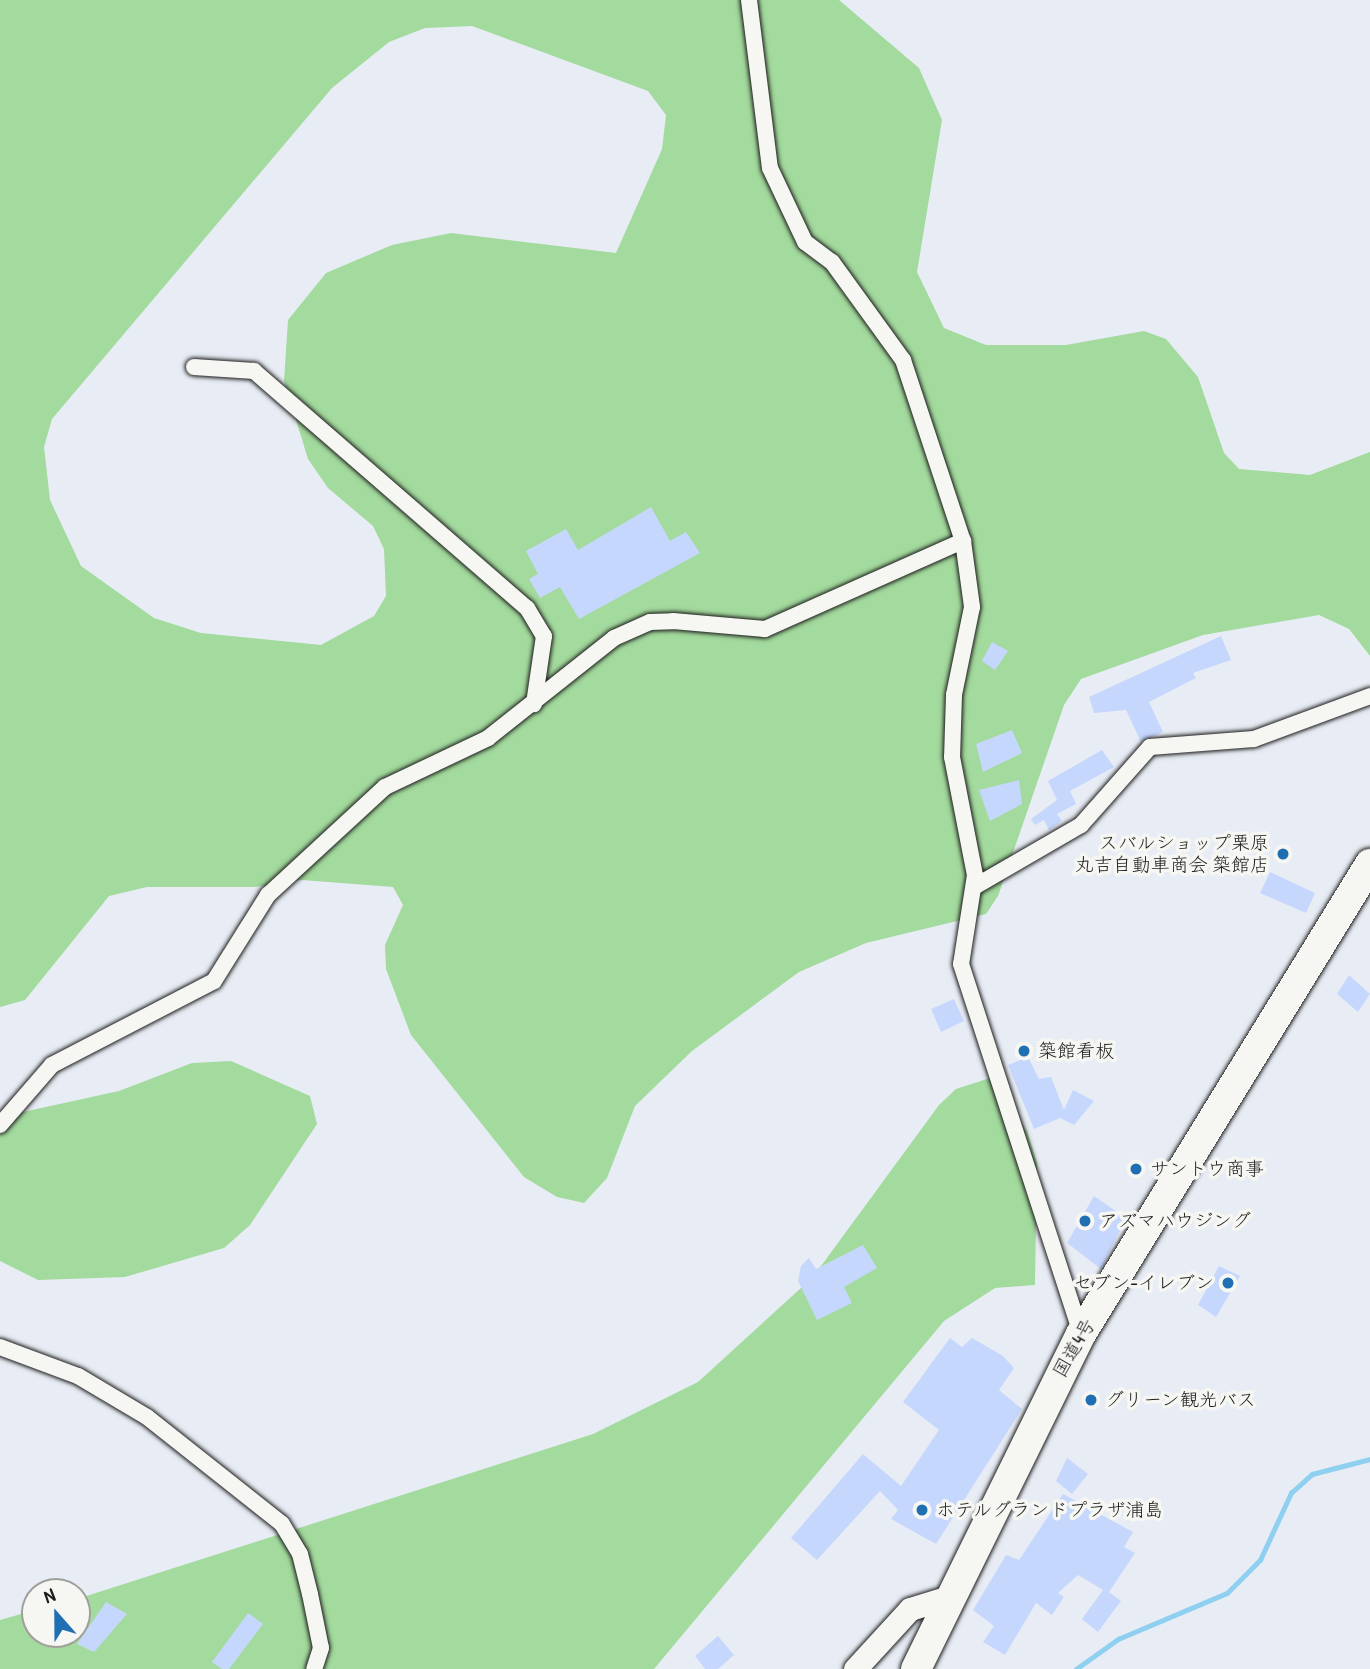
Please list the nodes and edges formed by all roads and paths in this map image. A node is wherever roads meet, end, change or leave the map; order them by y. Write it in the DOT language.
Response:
graph roads {
  1 [pos="749,0"];
  2 [pos="194,367"];
  3 [pos="963,541"];
  4 [pos="1370,696"];
  5 [pos="534,704"];
  6 [pos="1370,864"];
  7 [pos="974,887"];
  8 [pos="0,1125"];
  9 [pos="1081,1334"];
  10 [pos="0,1347"];
  11 [pos="947,1598"];
  12 [pos="314,1669"];
  13 [pos="855,1669"];
  14 [pos="916,1669"];
  1 -- 3 [label="street"];
  2 -- 5 [label="street"];
  3 -- 5 [label="street"];
  3 -- 7 [label="street"];
  4 -- 7 [label="street"];
  5 -- 8 [label="street"];
  6 -- 9 [label="highway, 国道4号"];
  7 -- 9 [label="street"];
  9 -- 11 [label="highway, 国道4号"];
  10 -- 12 [label="street"];
  11 -- 13 [label="street"];
  11 -- 14 [label="highway, 国道4号"];
}
